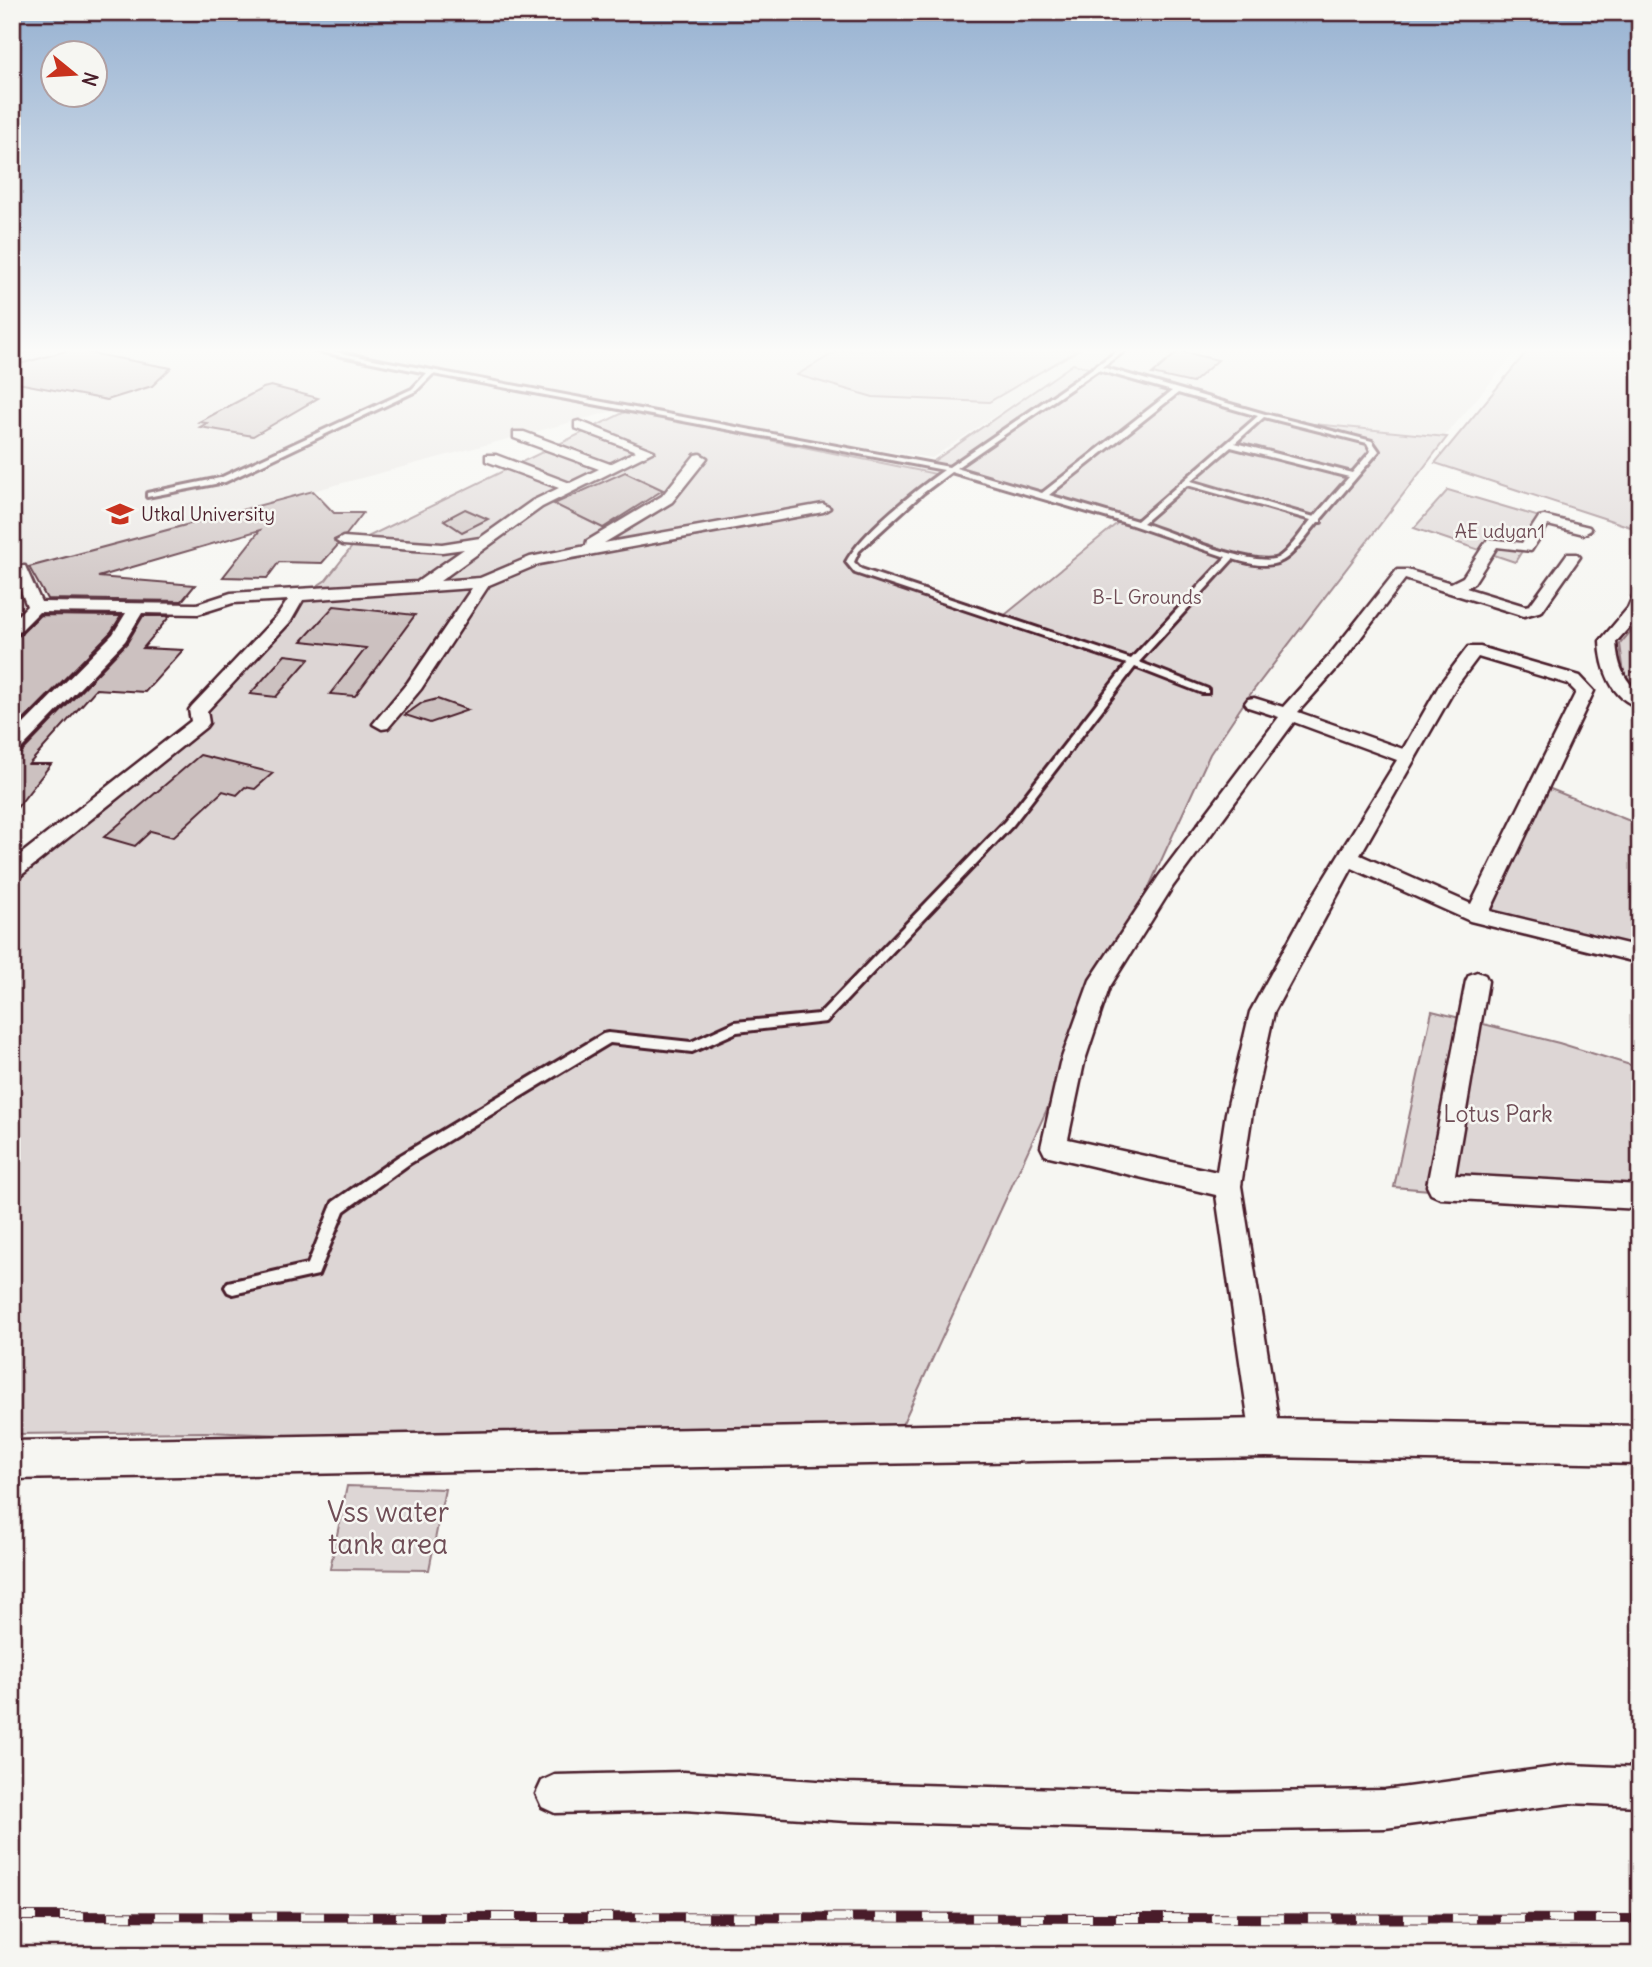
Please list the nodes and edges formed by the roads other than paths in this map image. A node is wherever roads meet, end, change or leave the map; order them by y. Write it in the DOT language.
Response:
graph roads {
  1 [pos="304,442"];
  2 [pos="538,442"];
  3 [pos="624,442"];
  4 [pos="805,442"];
  5 [pos="990,442"];
  6 [pos="1112,442"];
  7 [pos="1232,442"];
  8 [pos="1369,442"];
  9 [pos="1230,444"];
  10 [pos="491,458"];
  11 [pos="700,458"];
  12 [pos="610,468"];
  13 [pos="950,469"];
  14 [pos="1355,476"];
  15 [pos="1186,482"];
  16 [pos="569,487"];
  17 [pos="149,495"];
  18 [pos="1043,496"];
  19 [pos="823,508"];
  20 [pos="1318,520"];
  21 [pos="1138,524"];
  22 [pos="1584,530"];
  23 [pos="343,541"];
  24 [pos="484,542"];
  25 [pos="581,551"];
  26 [pos="1231,556"];
  27 [pos="1572,557"];
  28 [pos="20,569"];
  29 [pos="483,582"];
  30 [pos="421,587"];
  31 [pos="1453,589"];
  32 [pos="298,596"];
  33 [pos="1640,597"];
  34 [pos="35,607"];
  35 [pos="137,608"];
  36 [pos="12,631"];
  37 [pos="1133,663"];
  38 [pos="1205,691"];
  39 [pos="1640,702"];
  40 [pos="1254,703"];
  41 [pos="1288,715"];
  42 [pos="382,724"];
  43 [pos="12,747"];
  44 [pos="1407,757"];
  45 [pos="1348,858"];
  46 [pos="12,872"];
  47 [pos="1478,916"];
  48 [pos="1640,955"];
  49 [pos="1477,981"];
  50 [pos="1228,1186"];
  51 [pos="1640,1197"];
  52 [pos="233,1287"];
  53 [pos="1266,1438"];
  54 [pos="1640,1445"];
  55 [pos="12,1460"];
  56 [pos="1640,1787"];
  57 [pos="555,1794"];
  1 -- 17 [label="lane"];
  2 -- 12 [label="street"];
  3 -- 12 [label="street"];
  4 -- 13 [label="lane"];
  5 -- 13 [label="lane"];
  6 -- 18 [label="lane"];
  7 -- 9 [label="lane"];
  8 -- 14 [label="lane"];
  9 -- 14 [label="lane"];
  9 -- 15 [label="lane"];
  10 -- 16 [label="street"];
  11 -- 25 [label="street"];
  12 -- 16 [label="street"];
  13 -- 18 [label="lane"];
  13 -- 37 [label="lane"];
  14 -- 20 [label="lane"];
  15 -- 20 [label="lane"];
  15 -- 21 [label="lane"];
  16 -- 24 [label="street"];
  18 -- 21 [label="lane"];
  19 -- 25 [label="street"];
  20 -- 26 [label="lane"];
  21 -- 26 [label="lane"];
  22 -- 31 [label="street"];
  23 -- 24 [label="street"];
  24 -- 30 [label="street"];
  25 -- 29 [label="street"];
  26 -- 37 [label="lane"];
  27 -- 31 [label="street"];
  28 -- 34 [label="street"];
  29 -- 30 [label="street"];
  29 -- 42 [label="street"];
  30 -- 32 [label="street"];
  31 -- 41 [label="street"];
  32 -- 35 [label="street"];
  32 -- 46 [label="street"];
  33 -- 39 [label="street"];
  34 -- 35 [label="street"];
  34 -- 36 [label="street"];
  35 -- 43 [label="street"];
  37 -- 38 [label="lane"];
  37 -- 52 [label="lane"];
  40 -- 41 [label="street"];
  41 -- 44 [label="street"];
  41 -- 50 [label="street"];
  44 -- 45 [label="street"];
  44 -- 47 [label="street"];
  45 -- 47 [label="street"];
  45 -- 50 [label="street"];
  47 -- 48 [label="street"];
  49 -- 51 [label="street"];
  50 -- 53 [label="street"];
  53 -- 54 [label="street"];
  53 -- 55 [label="street"];
  56 -- 57 [label="street"];
}
